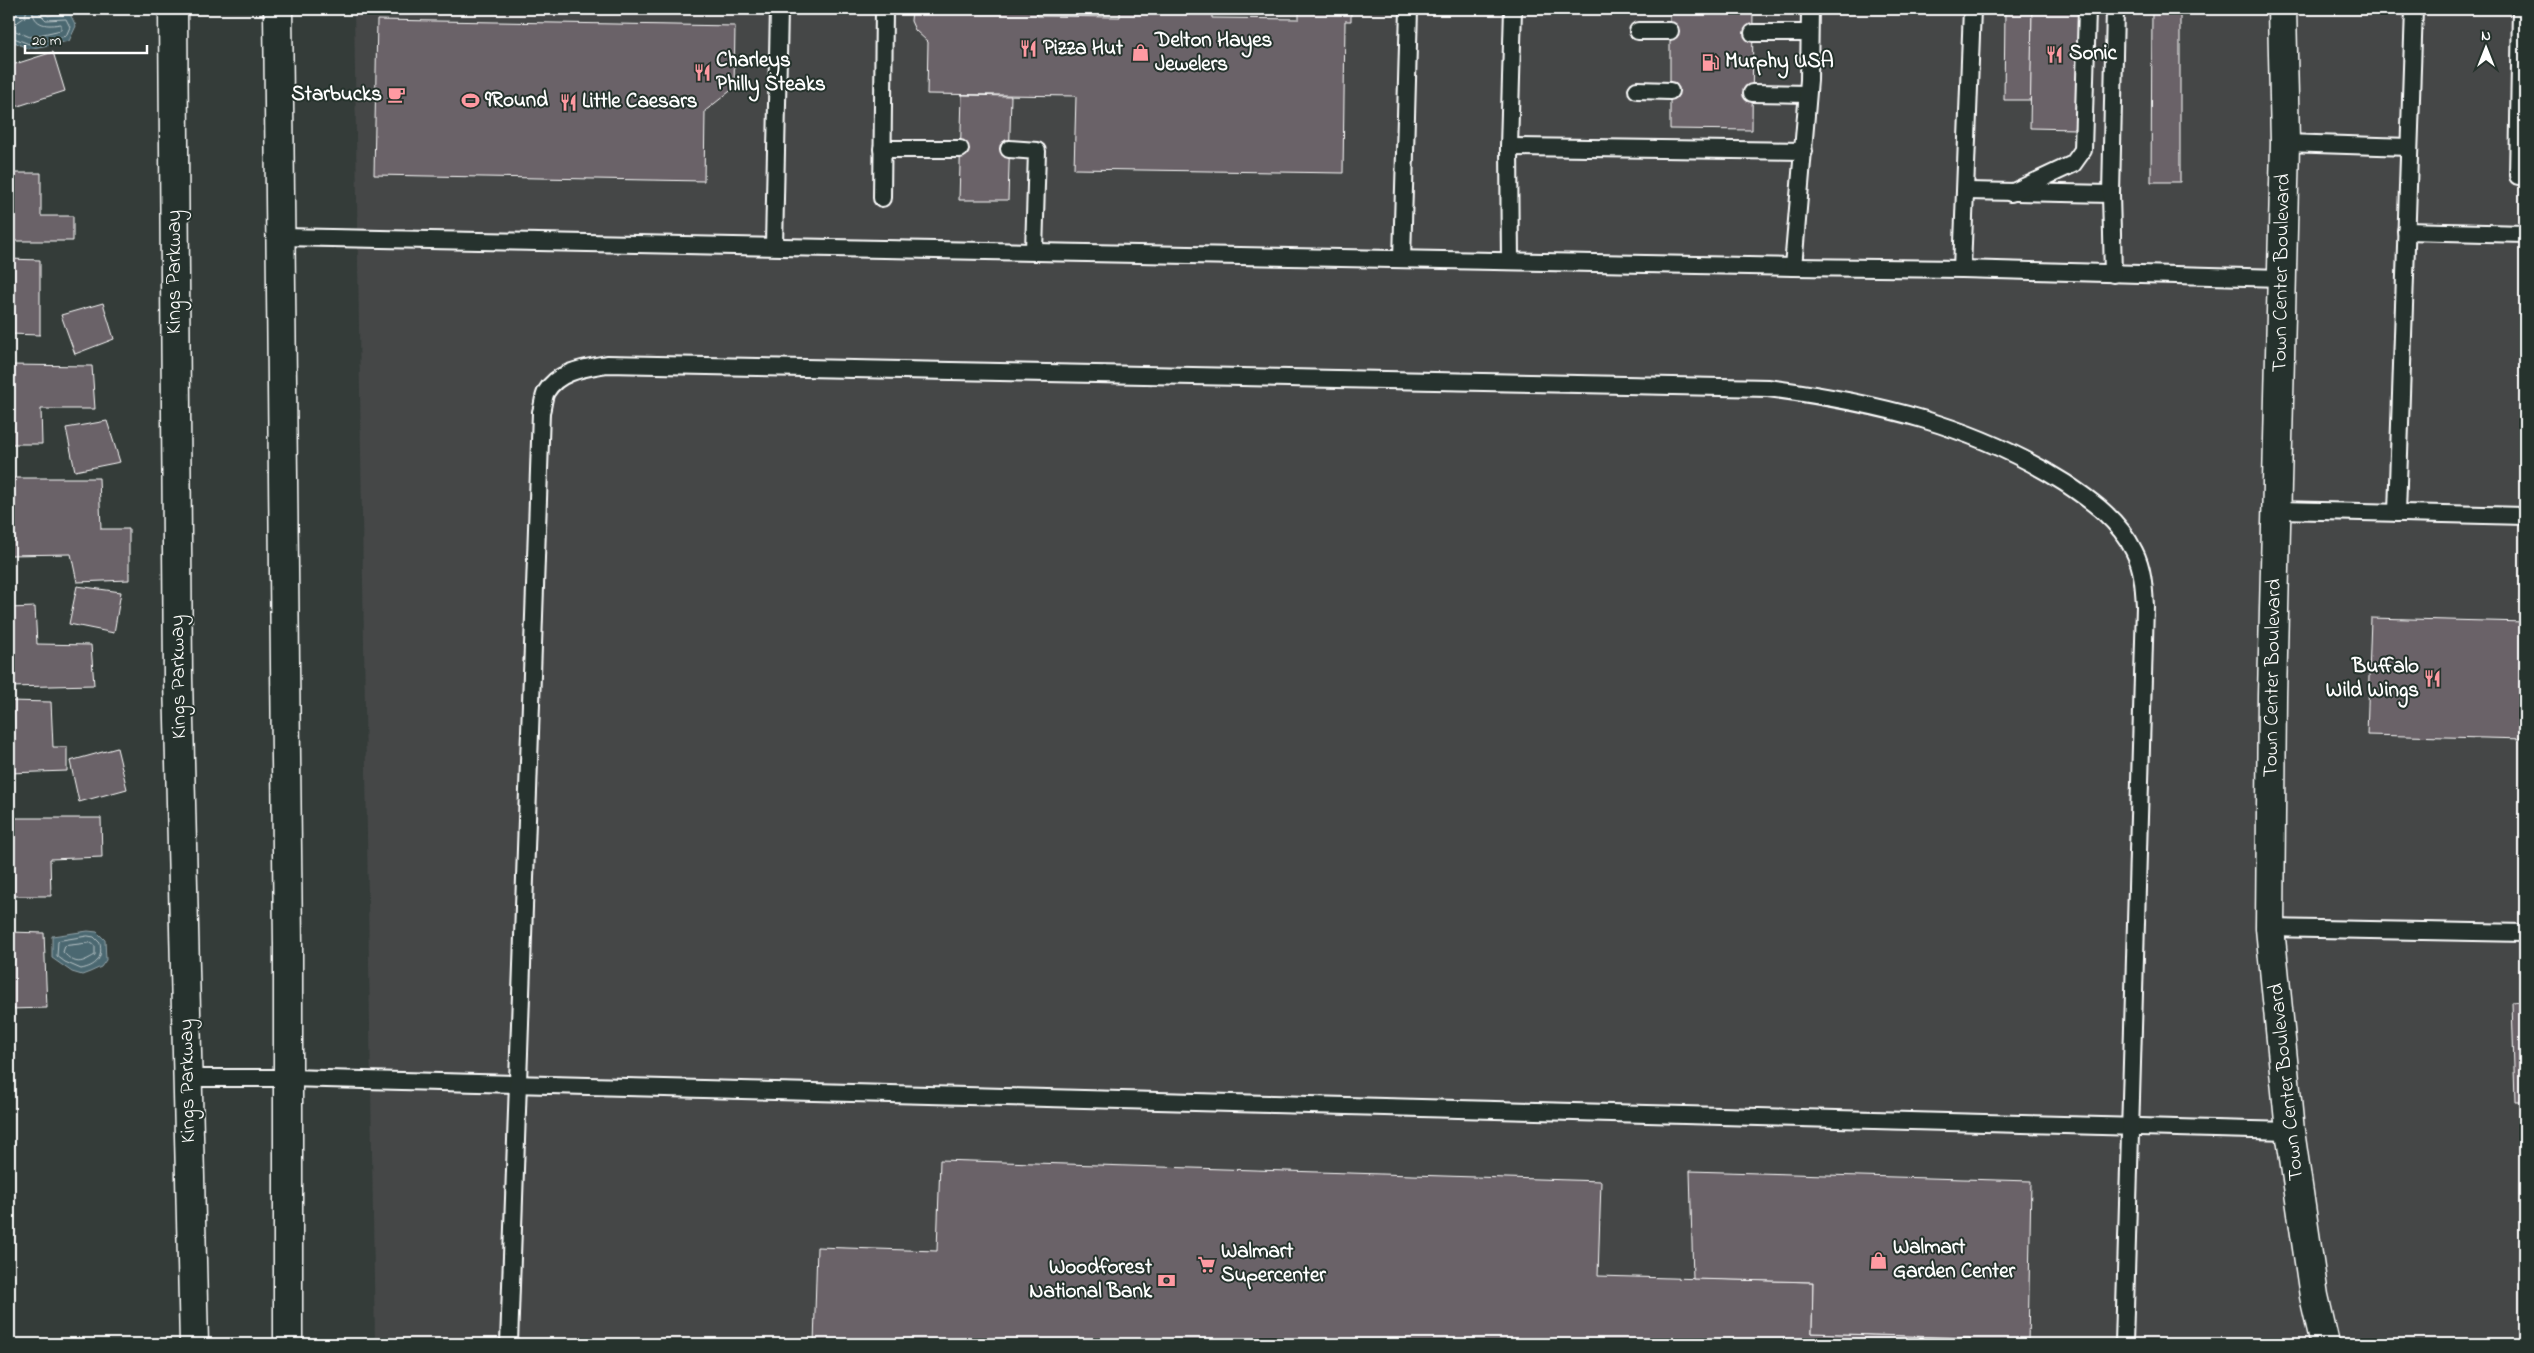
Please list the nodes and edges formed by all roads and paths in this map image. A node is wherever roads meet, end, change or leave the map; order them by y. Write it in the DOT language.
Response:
graph roads {
  1 [pos="173,9"];
  2 [pos="278,9"];
  3 [pos="779,9"];
  4 [pos="884,9"];
  5 [pos="1409,9"];
  6 [pos="1513,9"];
  7 [pos="1810,9"];
  8 [pos="1972,9"];
  9 [pos="2087,9"];
  10 [pos="2115,9"];
  11 [pos="2282,9"];
  12 [pos="2414,9"];
  13 [pos="2521,9"];
  14 [pos="1638,31"];
  15 [pos="1670,31"];
  16 [pos="1753,33"];
  17 [pos="1809,33"];
  18 [pos="1637,90"];
  19 [pos="1670,91"];
  20 [pos="1752,93"];
  21 [pos="1807,94"];
  22 [pos="2285,142"];
  23 [pos="1509,147"];
  24 [pos="2409,147"];
  25 [pos="882,149"];
  26 [pos="960,149"];
  27 [pos="1009,149"];
  28 [pos="1804,151"];
  29 [pos="2518,176"];
  30 [pos="1966,191"];
  31 [pos="2011,193"];
  32 [pos="2111,194"];
  33 [pos="882,198"];
  34 [pos="2406,231"];
  35 [pos="2525,234"];
  36 [pos="282,237"];
  37 [pos="774,246"];
  38 [pos="1034,251"];
  39 [pos="1402,259"];
  40 [pos="1510,261"];
  41 [pos="1793,267"];
  42 [pos="1962,269"];
  43 [pos="2113,274"];
  44 [pos="2281,278"];
  45 [pos="2276,510"];
  46 [pos="2397,513"];
  47 [pos="2525,516"];
  48 [pos="2270,928"];
  49 [pos="2525,933"];
  50 [pos="188,1078"];
  51 [pos="288,1078"];
  52 [pos="518,1084"];
  53 [pos="2132,1126"];
  54 [pos="2290,1131"];
  55 [pos="194,1344"];
  56 [pos="288,1344"];
  57 [pos="509,1344"];
  58 [pos="2124,1344"];
  59 [pos="2325,1344"];
  1 -- 50 [label="street, Kings Parkway"];
  2 -- 36 [label="street"];
  3 -- 37 [label="lane"];
  4 -- 25 [label="lane"];
  5 -- 39 [label="lane"];
  6 -- 23 [label="lane"];
  7 -- 17 [label="lane"];
  8 -- 30 [label="lane"];
  9 -- 31 [label="lane"];
  10 -- 32 [label="lane"];
  11 -- 22 [label="street, Town Center Boulevard"];
  12 -- 24 [label="lane"];
  13 -- 29 [label="lane"];
  14 -- 15 [label="lane"];
  16 -- 17 [label="lane"];
  17 -- 21 [label="lane"];
  18 -- 19 [label="lane"];
  20 -- 21 [label="lane"];
  21 -- 28 [label="lane"];
  22 -- 24 [label="lane"];
  22 -- 44 [label="street, Town Center Boulevard"];
  23 -- 28 [label="lane"];
  23 -- 40 [label="lane"];
  24 -- 34 [label="lane"];
  25 -- 26 [label="lane"];
  25 -- 33 [label="lane"];
  27 -- 38 [label="lane"];
  28 -- 41 [label="lane"];
  30 -- 31 [label="lane"];
  30 -- 42 [label="lane"];
  31 -- 32 [label="lane"];
  32 -- 43 [label="lane"];
  34 -- 35 [label="lane"];
  34 -- 46 [label="lane"];
  36 -- 37 [label="lane"];
  36 -- 51 [label="street"];
  37 -- 38 [label="lane"];
  38 -- 39 [label="lane"];
  39 -- 40 [label="lane"];
  40 -- 41 [label="lane"];
  41 -- 42 [label="lane"];
  42 -- 43 [label="lane"];
  43 -- 44 [label="lane"];
  44 -- 45 [label="street, Town Center Boulevard"];
  45 -- 46 [label="lane"];
  45 -- 48 [label="street, Town Center Boulevard"];
  46 -- 47 [label="lane"];
  48 -- 49 [label="lane"];
  48 -- 54 [label="street, Town Center Boulevard"];
  50 -- 51 [label="lane"];
  50 -- 55 [label="street, Kings Parkway"];
  51 -- 52 [label="lane"];
  51 -- 56 [label="street"];
  52 -- 53 [label="lane"];
  52 -- 53 [label="lane"];
  52 -- 57 [label="lane"];
  53 -- 54 [label="lane"];
  53 -- 58 [label="lane"];
  54 -- 59 [label="street, Town Center Boulevard"];
}
